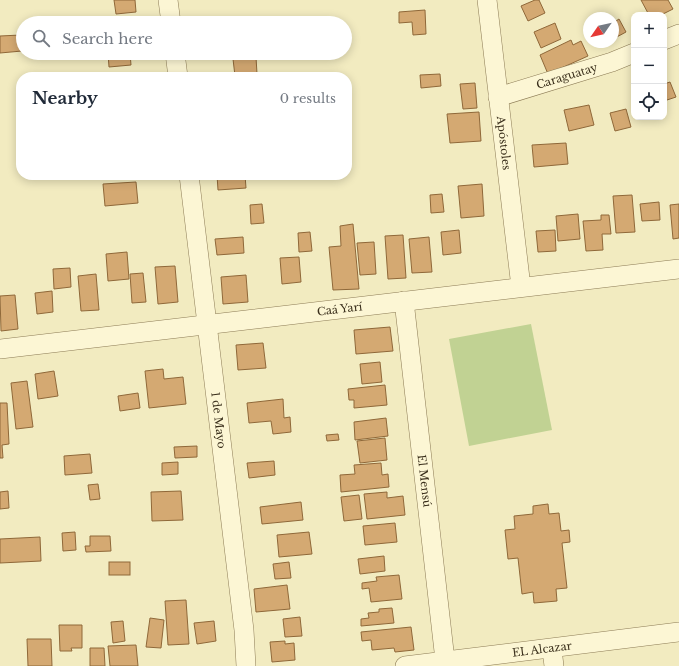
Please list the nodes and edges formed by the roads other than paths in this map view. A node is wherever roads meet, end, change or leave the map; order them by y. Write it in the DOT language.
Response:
graph roads {
  1 [pos="168,0"];
  2 [pos="486,0"];
  3 [pos="170,16"];
  4 [pos="679,34"];
  5 [pos="667,39"];
  6 [pos="631,54"];
  7 [pos="176,60"];
  8 [pos="177,72"];
  9 [pos="498,97"];
  10 [pos="190,180"];
  11 [pos="679,269"];
  12 [pos="521,287"];
  13 [pos="404,301"];
  14 [pos="207,324"];
  15 [pos="0,349"];
  16 [pos="679,632"];
  17 [pos="553,657"];
  18 [pos="445,660"];
  19 [pos="246,666"];
  20 [pos="405,666"];
  1 -- 3 [label="street"];
  2 -- 9 [label="street, Apóstoles"];
  4 -- 5 [label="street"];
  6 -- 9 [label="street, Caraguatay"];
  7 -- 8 [label="street"];
  9 -- 12 [label="street, Apóstoles"];
  10 -- 14 [label="street, 1 de Mayo"];
  11 -- 12 [label="street, Caá Yarí"];
  12 -- 13 [label="street, Caá Yarí"];
  13 -- 14 [label="street, Caá Yarí"];
  13 -- 18 [label="street, El Mensú"];
  14 -- 15 [label="street, Caá Yarí"];
  14 -- 19 [label="street, 1 de Mayo"];
  16 -- 17 [label="street, EL Alcazar"];
  17 -- 18 [label="street, EL Alcazar"];
  18 -- 20 [label="street, EL Alcazar"];
}
